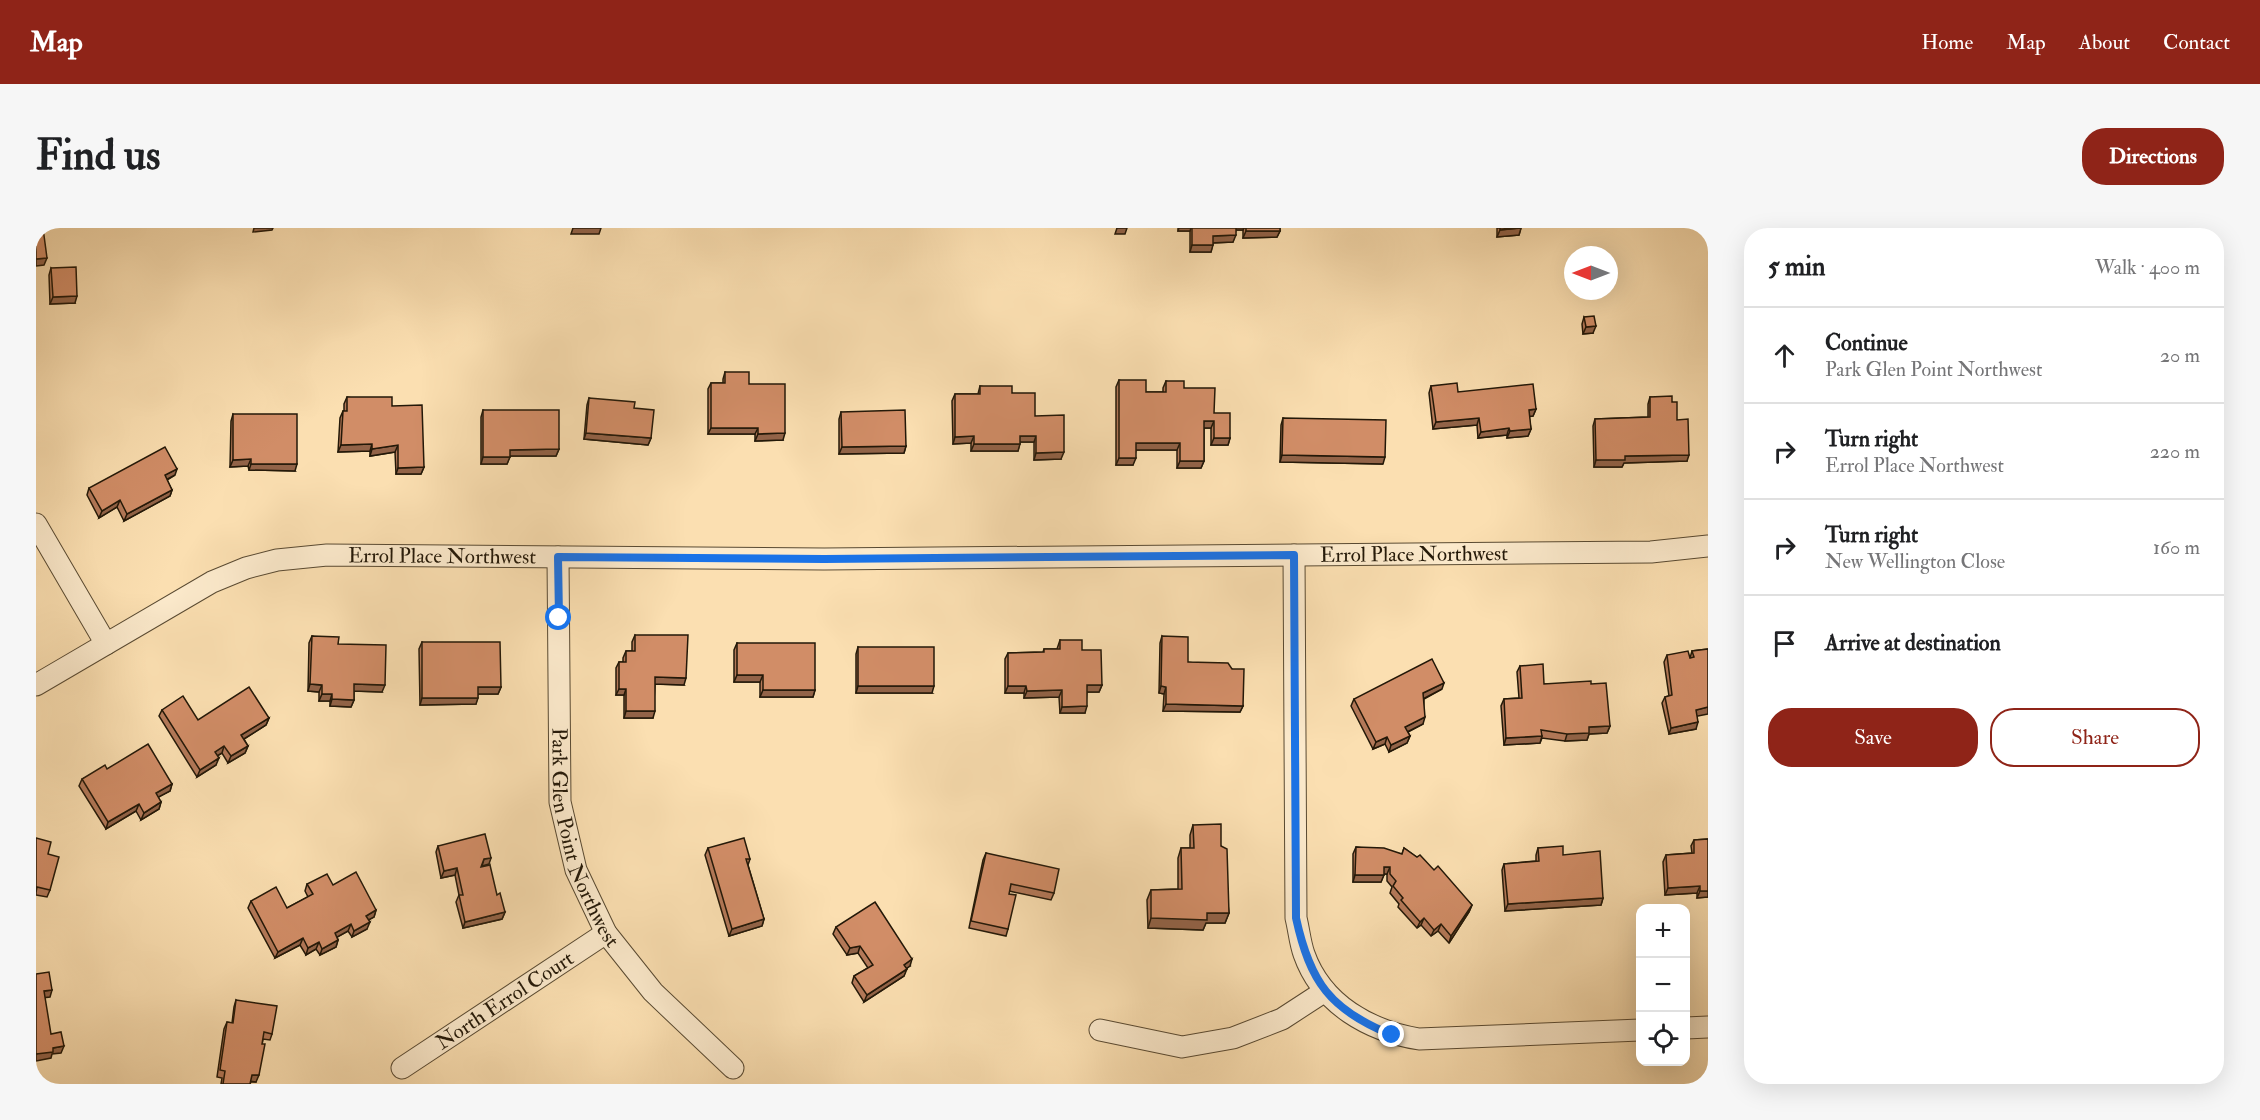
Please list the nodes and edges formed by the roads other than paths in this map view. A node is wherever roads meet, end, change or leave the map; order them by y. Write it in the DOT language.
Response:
graph roads {
  1 [pos="36,524"];
  2 [pos="1708,546"];
  3 [pos="1294,555"];
  4 [pos="558,557"];
  5 [pos="106,644"];
  6 [pos="36,685"];
  7 [pos="606,933"];
  8 [pos="1325,991"];
  9 [pos="1708,1027"];
  10 [pos="1690,1028"];
  11 [pos="1100,1030"];
  12 [pos="1636,1030"];
  13 [pos="402,1068"];
  14 [pos="733,1068"];
  1 -- 5 [label="street"];
  2 -- 3 [label="street, Errol Place Northwest"];
  3 -- 4 [label="street, Errol Place Northwest"];
  3 -- 8 [label="street"];
  4 -- 5 [label="street, Errol Place Northwest"];
  4 -- 7 [label="street, Park Glen Point Northwest"];
  5 -- 6 [label="street, Errol Place Northwest"];
  7 -- 13 [label="street, North Errol Court"];
  7 -- 14 [label="street, Park Glen Point Northwest"];
  8 -- 11 [label="street"];
  8 -- 12 [label="street"];
  9 -- 10 [label="street"];
}
